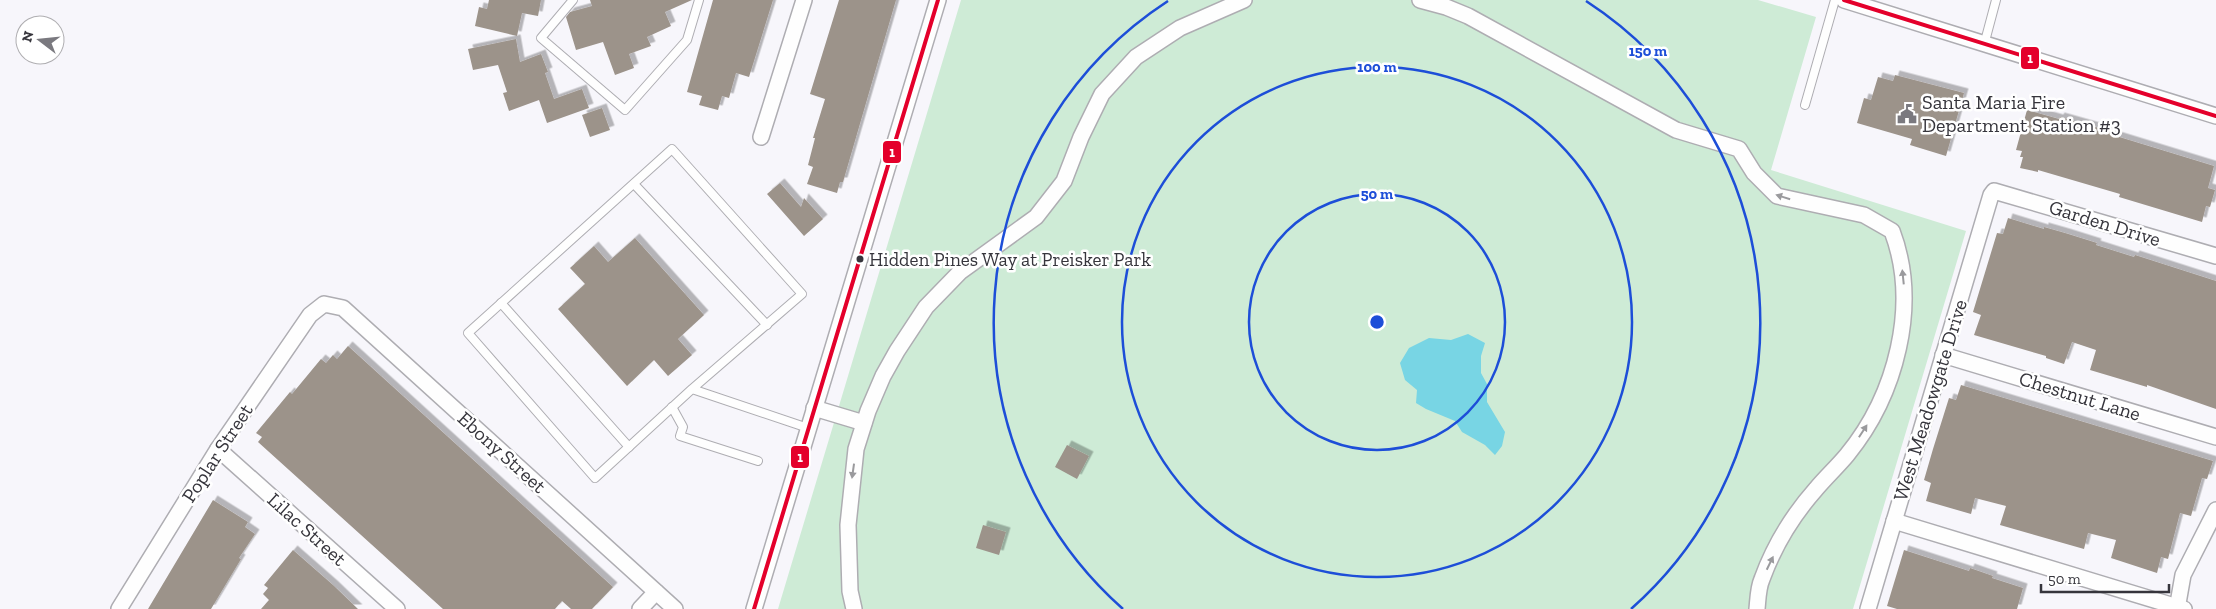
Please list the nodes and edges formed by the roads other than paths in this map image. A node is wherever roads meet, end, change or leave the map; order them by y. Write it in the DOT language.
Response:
graph roads {
  1 [pos="573,0"];
  2 [pos="699,0"];
  3 [pos="804,0"];
  4 [pos="938,0"];
  5 [pos="1244,0"];
  6 [pos="1420,0"];
  7 [pos="1835,0"];
  8 [pos="1844,0"];
  9 [pos="1996,0"];
  10 [pos="1984,45"];
  11 [pos="1805,105"];
  12 [pos="2216,116"];
  13 [pos="761,137"];
  14 [pos="634,184"];
  15 [pos="1994,191"];
  16 [pos="2216,256"];
  17 [pos="501,303"];
  18 [pos="324,304"];
  19 [pos="767,325"];
  20 [pos="1943,355"];
  21 [pos="692,389"];
  22 [pos="672,407"];
  23 [pos="814,408"];
  24 [pos="864,424"];
  25 [pos="808,428"];
  26 [pos="2216,437"];
  27 [pos="629,447"];
  28 [pos="218,449"];
  29 [pos="758,461"];
  30 [pos="2216,510"];
  31 [pos="1894,521"];
  32 [pos="656,592"];
  33 [pos="2180,608"];
  34 [pos="119,609"];
  35 [pos="397,609"];
  36 [pos="640,609"];
  37 [pos="675,609"];
  38 [pos="754,609"];
  39 [pos="854,609"];
  40 [pos="1756,609"];
  41 [pos="1868,609"];
  1 -- 2 [label="lane"];
  3 -- 13 [label="street"];
  4 -- 23 [label="street"];
  5 -- 24 [label="street"];
  40 -- 6 [label="street, one-way"];
  7 -- 11 [label="lane"];
  8 -- 10 [label="street"];
  9 -- 10 [label="lane"];
  10 -- 12 [label="street"];
  14 -- 17 [label="lane"];
  14 -- 19 [label="lane"];
  14 -- 19 [label="lane"];
  15 -- 16 [label="street, Garden Drive"];
  15 -- 20 [label="street, West Meadowgate Drive"];
  17 -- 27 [label="lane"];
  17 -- 27 [label="lane"];
  18 -- 28 [label="street, Poplar Street"];
  18 -- 32 [label="street, Ebony Street"];
  19 -- 21 [label="lane"];
  20 -- 26 [label="street, Chestnut Lane"];
  20 -- 31 [label="street, West Meadowgate Drive"];
  21 -- 22 [label="lane"];
  21 -- 25 [label="lane"];
  22 -- 27 [label="lane"];
  22 -- 29 [label="lane"];
  23 -- 24 [label="street"];
  23 -- 25 [label="street"];
  24 -- 39 [label="street, one-way"];
  25 -- 38 [label="street"];
  28 -- 34 [label="street, Poplar Street"];
  28 -- 35 [label="street, Lilac Street"];
  30 -- 33 [label="street"];
  31 -- 33 [label="street"];
  31 -- 41 [label="street, West Meadowgate Drive"];
  32 -- 36 [label="street"];
  32 -- 37 [label="street, Ebony Street"];
}
